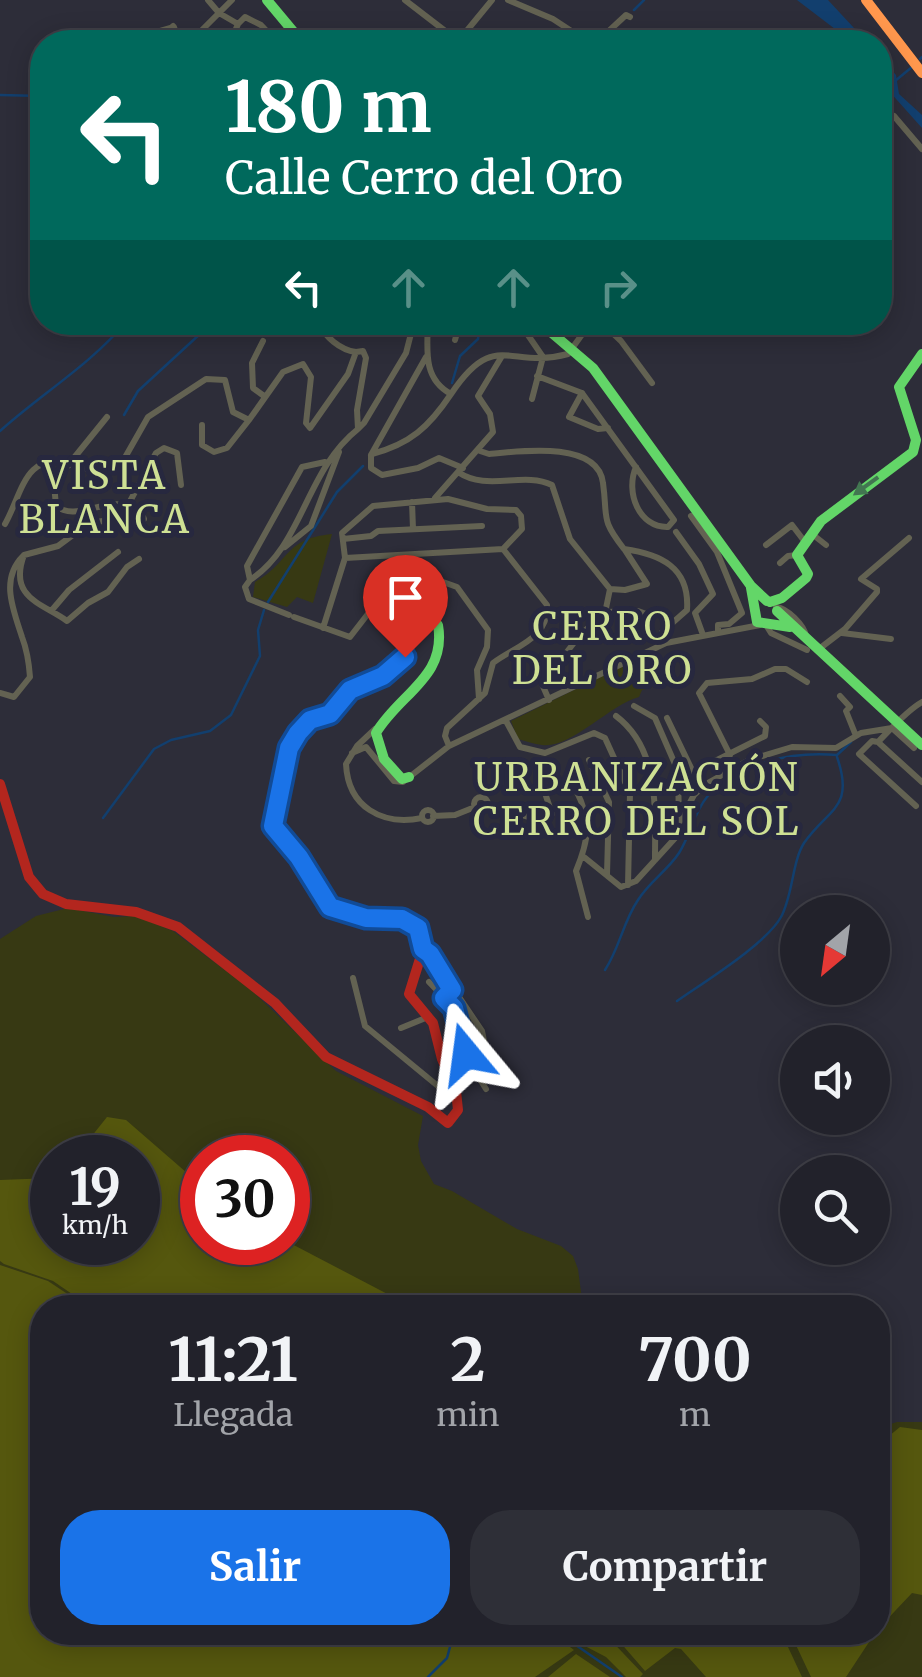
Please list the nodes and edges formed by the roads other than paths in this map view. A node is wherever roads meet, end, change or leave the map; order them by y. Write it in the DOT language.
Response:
graph roads {
  1 [pos="208,0"];
  2 [pos="232,0"];
  3 [pos="267,0"];
  4 [pos="405,0"];
  5 [pos="492,0"];
  6 [pos="508,0"];
  7 [pos="866,0"];
  8 [pos="219,13"];
  9 [pos="630,17"];
  10 [pos="238,24"];
  11 [pos="200,30"];
  12 [pos="236,30"];
  13 [pos="263,30"];
  14 [pos="292,30"];
  15 [pos="445,30"];
  16 [pos="467,30"];
  17 [pos="569,30"];
  18 [pos="610,30"];
  19 [pos="889,30"];
  20 [pos="892,34"];
  21 [pos="922,71"];
  22 [pos="892,115"];
  23 [pos="922,149"];
  24 [pos="327,335"];
  25 [pos="411,335"];
  26 [pos="427,335"];
  27 [pos="456,335"];
  28 [pos="528,335"];
  29 [pos="555,335"];
  30 [pos="582,335"];
  31 [pos="614,335"];
  32 [pos="455,340"];
  33 [pos="264,341"];
  34 [pos="573,349"];
  35 [pos="356,352"];
  36 [pos="922,354"];
  37 [pos="502,356"];
  38 [pos="544,357"];
  39 [pos="426,358"];
  40 [pos="537,376"];
  41 [pos="652,384"];
  42 [pos="582,393"];
  43 [pos="451,394"];
  44 [pos="264,396"];
  45 [pos="532,399"];
  46 [pos="106,418"];
  47 [pos="249,420"];
  48 [pos="202,426"];
  49 [pos="609,428"];
  50 [pos="355,431"];
  51 [pos="919,447"];
  52 [pos="480,451"];
  53 [pos="371,455"];
  54 [pos="326,462"];
  55 [pos="70,464"];
  56 [pos="636,467"];
  57 [pos="461,470"];
  58 [pos="181,485"];
  59 [pos="434,499"];
  60 [pos="412,502"];
  61 [pos="128,505"];
  62 [pos="691,516"];
  63 [pos="5,524"];
  64 [pos="482,526"];
  65 [pos="413,529"];
  66 [pos="676,532"];
  67 [pos="808,538"];
  68 [pos="909,538"];
  69 [pos="342,539"];
  70 [pos="766,545"];
  71 [pos="826,545"];
  72 [pos="504,548"];
  73 [pos="624,550"];
  74 [pos="280,551"];
  75 [pos="118,552"];
  76 [pos="24,555"];
  77 [pos="797,556"];
  78 [pos="345,558"];
  79 [pos="138,559"];
  80 [pos="780,563"];
  81 [pos="740,571"];
  82 [pos="250,580"];
  83 [pos="610,590"];
  84 [pos="52,610"];
  85 [pos="768,611"];
  86 [pos="605,613"];
  87 [pos="648,615"];
  88 [pos="323,628"];
  89 [pos="718,632"];
  90 [pos="840,633"];
  91 [pos="703,635"];
  92 [pos="891,639"];
  93 [pos="666,643"];
  94 [pos="813,650"];
  95 [pos="808,682"];
  96 [pos="0,693"];
  97 [pos="840,696"];
  98 [pos="479,700"];
  99 [pos="549,700"];
  100 [pos="922,702"];
  101 [pos="634,706"];
  102 [pos="616,716"];
  103 [pos="667,718"];
  104 [pos="506,721"];
  105 [pos="760,721"];
  106 [pos="896,726"];
  107 [pos="856,736"];
  108 [pos="367,742"];
  109 [pos="878,742"];
  110 [pos="449,746"];
  111 [pos="917,748"];
  112 [pos="730,755"];
  113 [pos="922,757"];
  114 [pos="589,760"];
  115 [pos="693,772"];
  116 [pos="409,778"];
  117 [pos="922,782"];
  118 [pos="0,784"];
  119 [pos="694,795"];
  120 [pos="916,806"];
  121 [pos="545,822"];
  122 [pos="679,823"];
  123 [pos="556,827"];
  124 [pos="584,857"];
  125 [pos="655,861"];
  126 [pos="606,876"];
  127 [pos="628,886"];
  128 [pos="588,916"];
  129 [pos="423,949"];
  130 [pos="353,978"];
  131 [pos="429,982"];
  132 [pos="452,990"];
  133 [pos="444,998"];
  134 [pos="429,1017"];
  135 [pos="401,1028"];
  136 [pos="503,1074"];
  137 [pos="486,1089"];
  138 [pos="458,1096"];
  1 -- 8 [label="street"];
  2 -- 8 [label="street"];
  3 -- 14 [label="street"];
  4 -- 15 [label="street"];
  5 -- 16 [label="street"];
  6 -- 17 [label="street"];
  7 -- 19 [label="street"];
  8 -- 10 [label="street"];
  8 -- 11 [label="street"];
  9 -- 18 [label="street"];
  10 -- 12 [label="street"];
  10 -- 13 [label="street"];
  20 -- 21 [label="street"];
  22 -- 23 [label="street"];
  24 -- 35 [label="street"];
  25 -- 50 [label="street"];
  26 -- 39 [label="street"];
  27 -- 32 [label="street"];
  28 -- 38 [label="street"];
  29 -- 34 [label="street"];
  30 -- 34 [label="street"];
  31 -- 41 [label="street"];
  33 -- 44 [label="street"];
  34 -- 38 [label="street"];
  34 -- 81 [label="street"];
  35 -- 44 [label="street"];
  35 -- 50 [label="street"];
  36 -- 51 [label="street"];
  37 -- 38 [label="street"];
  37 -- 43 [label="street"];
  37 -- 52 [label="street"];
  38 -- 40 [label="street"];
  39 -- 43 [label="street"];
  39 -- 53 [label="street"];
  40 -- 42 [label="street"];
  40 -- 45 [label="street"];
  42 -- 49 [label="street"];
  42 -- 49 [label="street"];
  43 -- 53 [label="street"];
  44 -- 47 [label="street"];
  46 -- 55 [label="street"];
  47 -- 48 [label="street"];
  47 -- 55 [label="street"];
  49 -- 56 [label="street"];
  50 -- 54 [label="street"];
  50 -- 74 [label="street"];
  51 -- 67 [label="street, one-way"];
  52 -- 57 [label="street"];
  52 -- 73 [label="street"];
  53 -- 57 [label="street"];
  54 -- 74 [label="street"];
  54 -- 82 [label="street"];
  55 -- 61 [label="street"];
  55 -- 63 [label="street"];
  56 -- 56 [label="street"];
  57 -- 59 [label="street"];
  57 -- 83 [label="street"];
  58 -- 61 [label="street"];
  59 -- 60 [label="street"];
  59 -- 72 [label="street"];
  60 -- 65 [label="street"];
  60 -- 69 [label="street"];
  61 -- 76 [label="street"];
  62 -- 89 [label="street"];
  64 -- 65 [label="street"];
  65 -- 69 [label="street"];
  66 -- 91 [label="street"];
  67 -- 70 [label="street"];
  67 -- 71 [label="street"];
  67 -- 77 [label="street"];
  68 -- 90 [label="street"];
  69 -- 78 [label="street"];
  72 -- 78 [label="street"];
  72 -- 98 [label="street"];
  73 -- 83 [label="street"];
  73 -- 93 [label="street"];
  74 -- 82 [label="street"];
  75 -- 84 [label="street"];
  76 -- 84 [label="street"];
  76 -- 96 [label="street"];
  77 -- 80 [label="street"];
  77 -- 85 [label="street"];
  78 -- 88 [label="street"];
  79 -- 84 [label="street"];
  81 -- 85 [label="street"];
  81 -- 85 [label="street"];
  82 -- 88 [label="street"];
  83 -- 86 [label="street"];
  85 -- 89 [label="street"];
  85 -- 94 [label="street"];
  85 -- 94 [label="street"];
  86 -- 87 [label="street"];
  86 -- 99 [label="street"];
  88 -- 98 [label="street"];
  89 -- 91 [label="street"];
  90 -- 92 [label="street"];
  90 -- 94 [label="street"];
  91 -- 93 [label="street"];
  93 -- 99 [label="street"];
  94 -- 106 [label="street"];
  95 -- 112 [label="street"];
  97 -- 107 [label="street"];
  98 -- 110 [label="street"];
  99 -- 104 [label="street"];
  100 -- 106 [label="street"];
  101 -- 122 [label="street"];
  102 -- 125 [label="street"];
  103 -- 115 [label="street"];
  104 -- 110 [label="street"];
  104 -- 127 [label="street"];
  105 -- 112 [label="street"];
  106 -- 107 [label="street"];
  106 -- 109 [label="street"];
  106 -- 111 [label="street"];
  107 -- 119 [label="street"];
  108 -- 116 [label="street"];
  108 -- 121 [label="street"];
  108 -- 129 [label="street"];
  109 -- 117 [label="street"];
  109 -- 120 [label="street"];
  110 -- 116 [label="street"];
  111 -- 113 [label="street"];
  112 -- 115 [label="street"];
  114 -- 126 [label="street"];
  115 -- 119 [label="street"];
  118 -- 138 [label="street"];
  119 -- 122 [label="street"];
  121 -- 123 [label="street"];
  121 -- 124 [label="street"];
  122 -- 125 [label="street"];
  124 -- 126 [label="street"];
  124 -- 128 [label="street"];
  125 -- 127 [label="street"];
  126 -- 127 [label="street"];
  129 -- 132 [label="street"];
  129 -- 134 [label="street"];
  130 -- 138 [label="street"];
  131 -- 133 [label="street"];
  132 -- 133 [label="street"];
  132 -- 136 [label="street"];
  133 -- 137 [label="street"];
  134 -- 135 [label="street"];
  134 -- 138 [label="street"];
}
